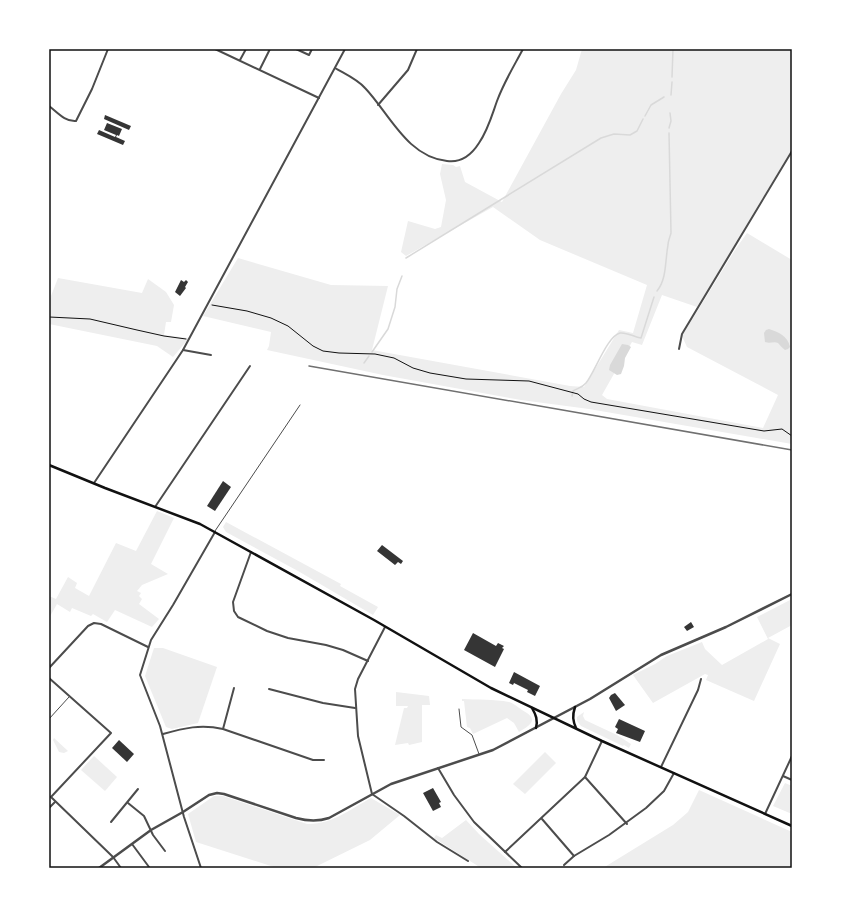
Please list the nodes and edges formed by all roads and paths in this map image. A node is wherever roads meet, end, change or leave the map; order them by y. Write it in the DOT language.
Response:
graph roads {
  1 [pos="108,49"];
  2 [pos="215,49"];
  3 [pos="246,49"];
  4 [pos="270,49"];
  5 [pos="296,49"];
  6 [pos="312,49"];
  7 [pos="345,49"];
  8 [pos="417,49"];
  9 [pos="523,49"];
  10 [pos="240,60"];
  11 [pos="335,68"];
  12 [pos="260,69"];
  13 [pos="319,98"];
  14 [pos="378,105"];
  15 [pos="49,106"];
  16 [pos="792,151"];
  17 [pos="208,304"];
  18 [pos="49,316"];
  19 [pos="181,338"];
  20 [pos="679,349"];
  21 [pos="183,350"];
  22 [pos="211,355"];
  23 [pos="250,366"];
  24 [pos="300,405"];
  25 [pos="792,436"];
  26 [pos="49,465"];
  27 [pos="94,483"];
  28 [pos="155,507"];
  29 [pos="216,531"];
  30 [pos="251,552"];
  31 [pos="792,594"];
  32 [pos="385,627"];
  33 [pos="148,647"];
  34 [pos="368,661"];
  35 [pos="49,668"];
  36 [pos="49,678"];
  37 [pos="701,679"];
  38 [pos="234,688"];
  39 [pos="269,689"];
  40 [pos="70,696"];
  41 [pos="575,707"];
  42 [pos="355,708"];
  43 [pos="532,708"];
  44 [pos="459,710"];
  45 [pos="554,718"];
  46 [pos="49,719"];
  47 [pos="536,728"];
  48 [pos="223,729"];
  49 [pos="576,729"];
  50 [pos="163,734"];
  51 [pos="602,741"];
  52 [pos="480,754"];
  53 [pos="792,756"];
  54 [pos="324,760"];
  55 [pos="661,767"];
  56 [pos="438,768"];
  57 [pos="674,773"];
  58 [pos="783,776"];
  59 [pos="585,777"];
  60 [pos="792,780"];
  61 [pos="138,789"];
  62 [pos="372,794"];
  63 [pos="50,796"];
  64 [pos="56,802"];
  65 [pos="128,803"];
  66 [pos="49,808"];
  67 [pos="183,812"];
  68 [pos="765,814"];
  69 [pos="542,819"];
  70 [pos="111,822"];
  71 [pos="627,824"];
  72 [pos="792,826"];
  73 [pos="150,830"];
  74 [pos="131,843"];
  75 [pos="165,851"];
  76 [pos="505,852"];
  77 [pos="574,856"];
  78 [pos="113,857"];
  79 [pos="468,861"];
  80 [pos="564,865"];
  81 [pos="149,867"];
  82 [pos="99,868"];
  83 [pos="121,868"];
  84 [pos="201,868"];
  85 [pos="522,868"];
  1 -- 15 [label="street"];
  2 -- 10 [label="street"];
  3 -- 10 [label="street"];
  4 -- 12 [label="street"];
  5 -- 6 [label="street"];
  7 -- 11 [label="street"];
  8 -- 14 [label="street"];
  9 -- 14 [label="street"];
  10 -- 12 [label="street"];
  11 -- 13 [label="street"];
  11 -- 14 [label="street"];
  12 -- 13 [label="street"];
  13 -- 17 [label="street"];
  16 -- 20 [label="street"];
  17 -- 21 [label="street"];
  17 -- 25 [label="path"];
  18 -- 19 [label="path"];
  21 -- 22 [label="street"];
  21 -- 27 [label="street"];
  23 -- 28 [label="street"];
  24 -- 29 [label="lane"];
  26 -- 27 [label="main road"];
  27 -- 28 [label="main road"];
  28 -- 29 [label="main road"];
  29 -- 30 [label="main road"];
  29 -- 33 [label="street"];
  30 -- 32 [label="main road"];
  30 -- 34 [label="street"];
  31 -- 41 [label="street"];
  32 -- 34 [label="street"];
  32 -- 43 [label="main road"];
  33 -- 35 [label="street"];
  33 -- 50 [label="street"];
  34 -- 42 [label="street"];
  36 -- 40 [label="street"];
  37 -- 55 [label="street"];
  38 -- 48 [label="street"];
  39 -- 42 [label="street"];
  40 -- 46 [label="lane"];
  40 -- 63 [label="street"];
  41 -- 45 [label="street"];
  41 -- 49 [label="main road"];
  42 -- 62 [label="street"];
  43 -- 45 [label="main road"];
  43 -- 47 [label="main road"];
  44 -- 52 [label="lane"];
  45 -- 47 [label="street"];
  45 -- 49 [label="main road"];
  47 -- 52 [label="street"];
  48 -- 50 [label="street"];
  48 -- 54 [label="street"];
  49 -- 51 [label="main road"];
  50 -- 67 [label="street"];
  51 -- 55 [label="main road"];
  51 -- 59 [label="street"];
  52 -- 56 [label="street"];
  53 -- 58 [label="street"];
  55 -- 57 [label="main road"];
  56 -- 62 [label="street"];
  56 -- 76 [label="street"];
  57 -- 68 [label="main road"];
  57 -- 71 [label="street"];
  58 -- 60 [label="street"];
  58 -- 68 [label="street"];
  59 -- 69 [label="street"];
  59 -- 71 [label="street"];
  61 -- 65 [label="street"];
  62 -- 67 [label="street"];
  62 -- 79 [label="street"];
  63 -- 64 [label="street"];
  64 -- 66 [label="street"];
  64 -- 78 [label="street"];
  65 -- 70 [label="street"];
  65 -- 73 [label="street"];
  67 -- 73 [label="street"];
  67 -- 84 [label="street"];
  68 -- 72 [label="main road"];
  69 -- 76 [label="street"];
  69 -- 77 [label="street"];
  71 -- 77 [label="street"];
  73 -- 74 [label="street"];
  73 -- 75 [label="street"];
  74 -- 78 [label="street"];
  74 -- 81 [label="street"];
  76 -- 85 [label="street"];
  77 -- 80 [label="street"];
  78 -- 82 [label="street"];
  78 -- 83 [label="street"];
}
